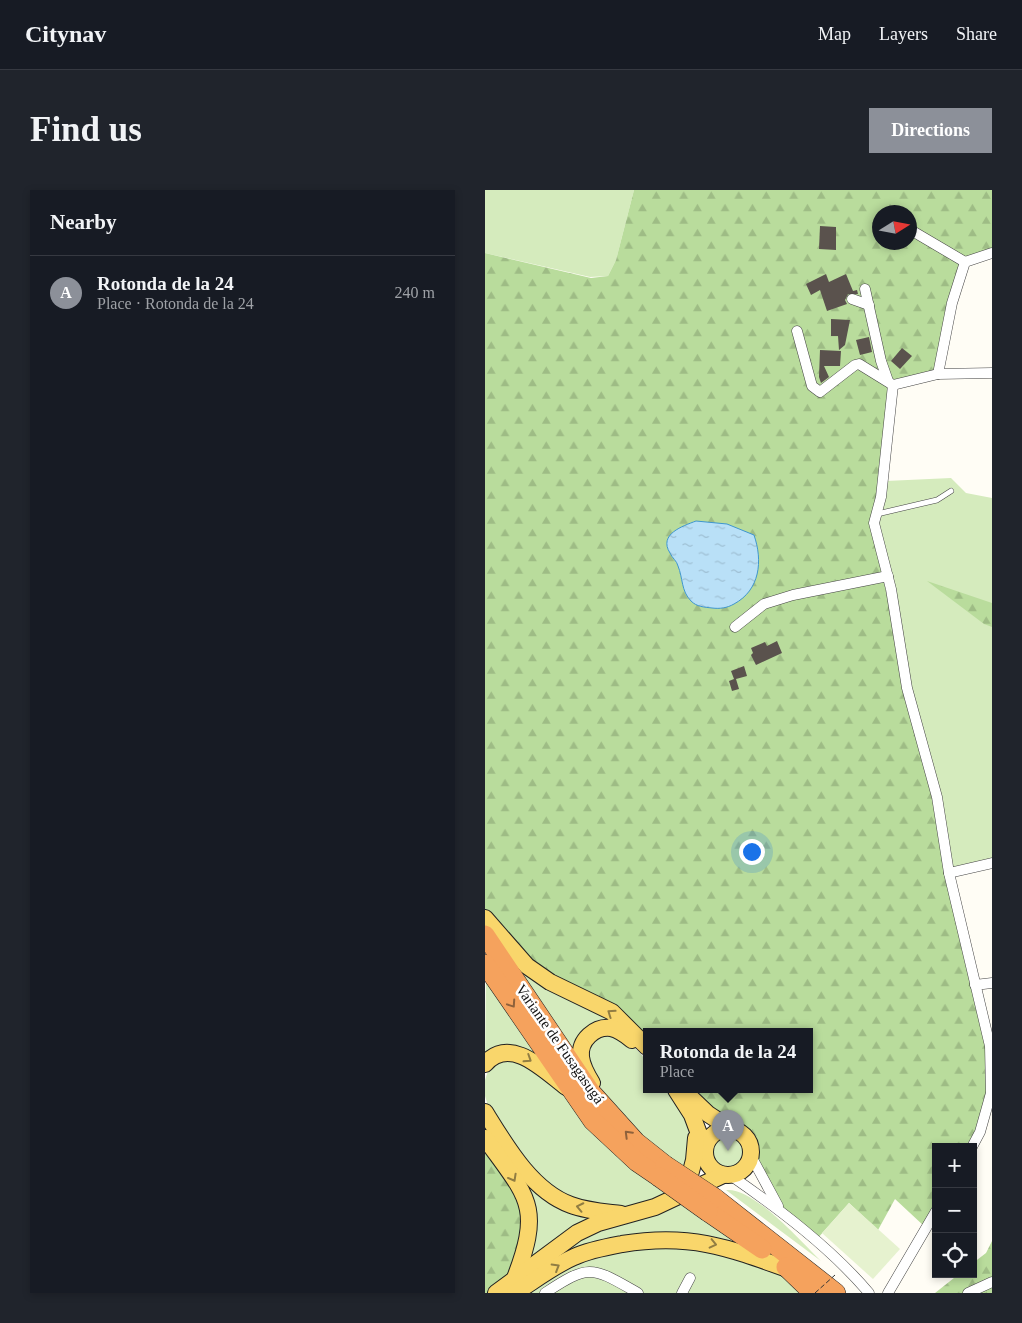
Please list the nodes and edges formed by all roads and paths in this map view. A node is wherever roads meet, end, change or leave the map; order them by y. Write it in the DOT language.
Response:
graph roads {
  1 [pos="917,234"];
  2 [pos="992,253"];
  3 [pos="965,262"];
  4 [pos="865,289"];
  5 [pos="852,298"];
  6 [pos="869,305"];
  7 [pos="797,331"];
  8 [pos="992,373"];
  9 [pos="938,374"];
  10 [pos="893,385"];
  11 [pos="951,491"];
  12 [pos="877,514"];
  13 [pos="887,576"];
  14 [pos="735,627"];
  15 [pos="992,863"];
  16 [pos="949,873"];
  17 [pos="485,918"];
  18 [pos="485,936"];
  19 [pos="485,964"];
  20 [pos="992,983"];
  21 [pos="975,985"];
  22 [pos="643,1042"];
  23 [pos="643,1051"];
  24 [pos="485,1064"];
  25 [pos="569,1089"];
  26 [pos="678,1093"];
  27 [pos="686,1093"];
  28 [pos="607,1111"];
  29 [pos="485,1112"];
  30 [pos="694,1121"];
  31 [pos="731,1129"];
  32 [pos="485,1138"];
  33 [pos="974,1143"];
  34 [pos="705,1153"];
  35 [pos="751,1156"];
  36 [pos="662,1171"];
  37 [pos="690,1175"];
  38 [pos="727,1175"];
  39 [pos="673,1197"];
  40 [pos="711,1205"];
  41 [pos="628,1215"];
  42 [pos="784,1215"];
  43 [pos="932,1218"];
  44 [pos="790,1270"];
  45 [pos="690,1278"];
  46 [pos="992,1282"];
  47 [pos="835,1284"];
  48 [pos="515,1286"];
  49 [pos="496,1293"];
  50 [pos="545,1293"];
  51 [pos="637,1293"];
  52 [pos="682,1293"];
  53 [pos="814,1293"];
  54 [pos="869,1293"];
  55 [pos="888,1293"];
  56 [pos="968,1293"];
  1 -- 3 [label="street"];
  2 -- 3 [label="street"];
  3 -- 9 [label="street"];
  4 -- 6 [label="street"];
  5 -- 6 [label="street"];
  6 -- 10 [label="street"];
  7 -- 10 [label="street"];
  8 -- 9 [label="street"];
  9 -- 10 [label="street"];
  10 -- 12 [label="street"];
  11 -- 12 [label="lane"];
  12 -- 13 [label="street"];
  13 -- 14 [label="street"];
  13 -- 16 [label="street"];
  15 -- 16 [label="street"];
  16 -- 21 [label="street"];
  22 -- 17 [label="main road, one-way"];
  18 -- 28 [label="highway, Variante de Fusagasugá"];
  19 -- 25 [label="highway, one-way"];
  20 -- 21 [label="street"];
  21 -- 33 [label="street"];
  23 -- 28 [label="main road"];
  24 -- 25 [label="main road, one-way"];
  25 -- 36 [label="highway"];
  26 -- 30 [label="main road"];
  27 -- 31 [label="main road"];
  36 -- 28 [label="highway, Variante de Fusagasugá, one-way"];
  41 -- 29 [label="main road, one-way"];
  30 -- 34 [label="main road"];
  30 -- 37 [label="main road"];
  31 -- 34 [label="main road"];
  31 -- 35 [label="main road"];
  32 -- 48 [label="main road, one-way"];
  34 -- 37 [label="main road"];
  34 -- 38 [label="main road"];
  35 -- 38 [label="main road"];
  35 -- 42 [label="street"];
  36 -- 40 [label="highway, bridge"];
  37 -- 39 [label="main road"];
  38 -- 39 [label="main road"];
  38 -- 42 [label="street"];
  39 -- 41 [label="main road"];
  40 -- 44 [label="highway"];
  40 -- 47 [label="highway"];
  41 -- 48 [label="main road"];
  42 -- 54 [label="street"];
  43 -- 55 [label="street"];
  48 -- 44 [label="main road, one-way"];
  44 -- 53 [label="highway"];
  45 -- 52 [label="street"];
  46 -- 56 [label="street"];
  47 -- 53 [label="path, bridge"];
  48 -- 49 [label="main road"];
  50 -- 51 [label="street"];
}
